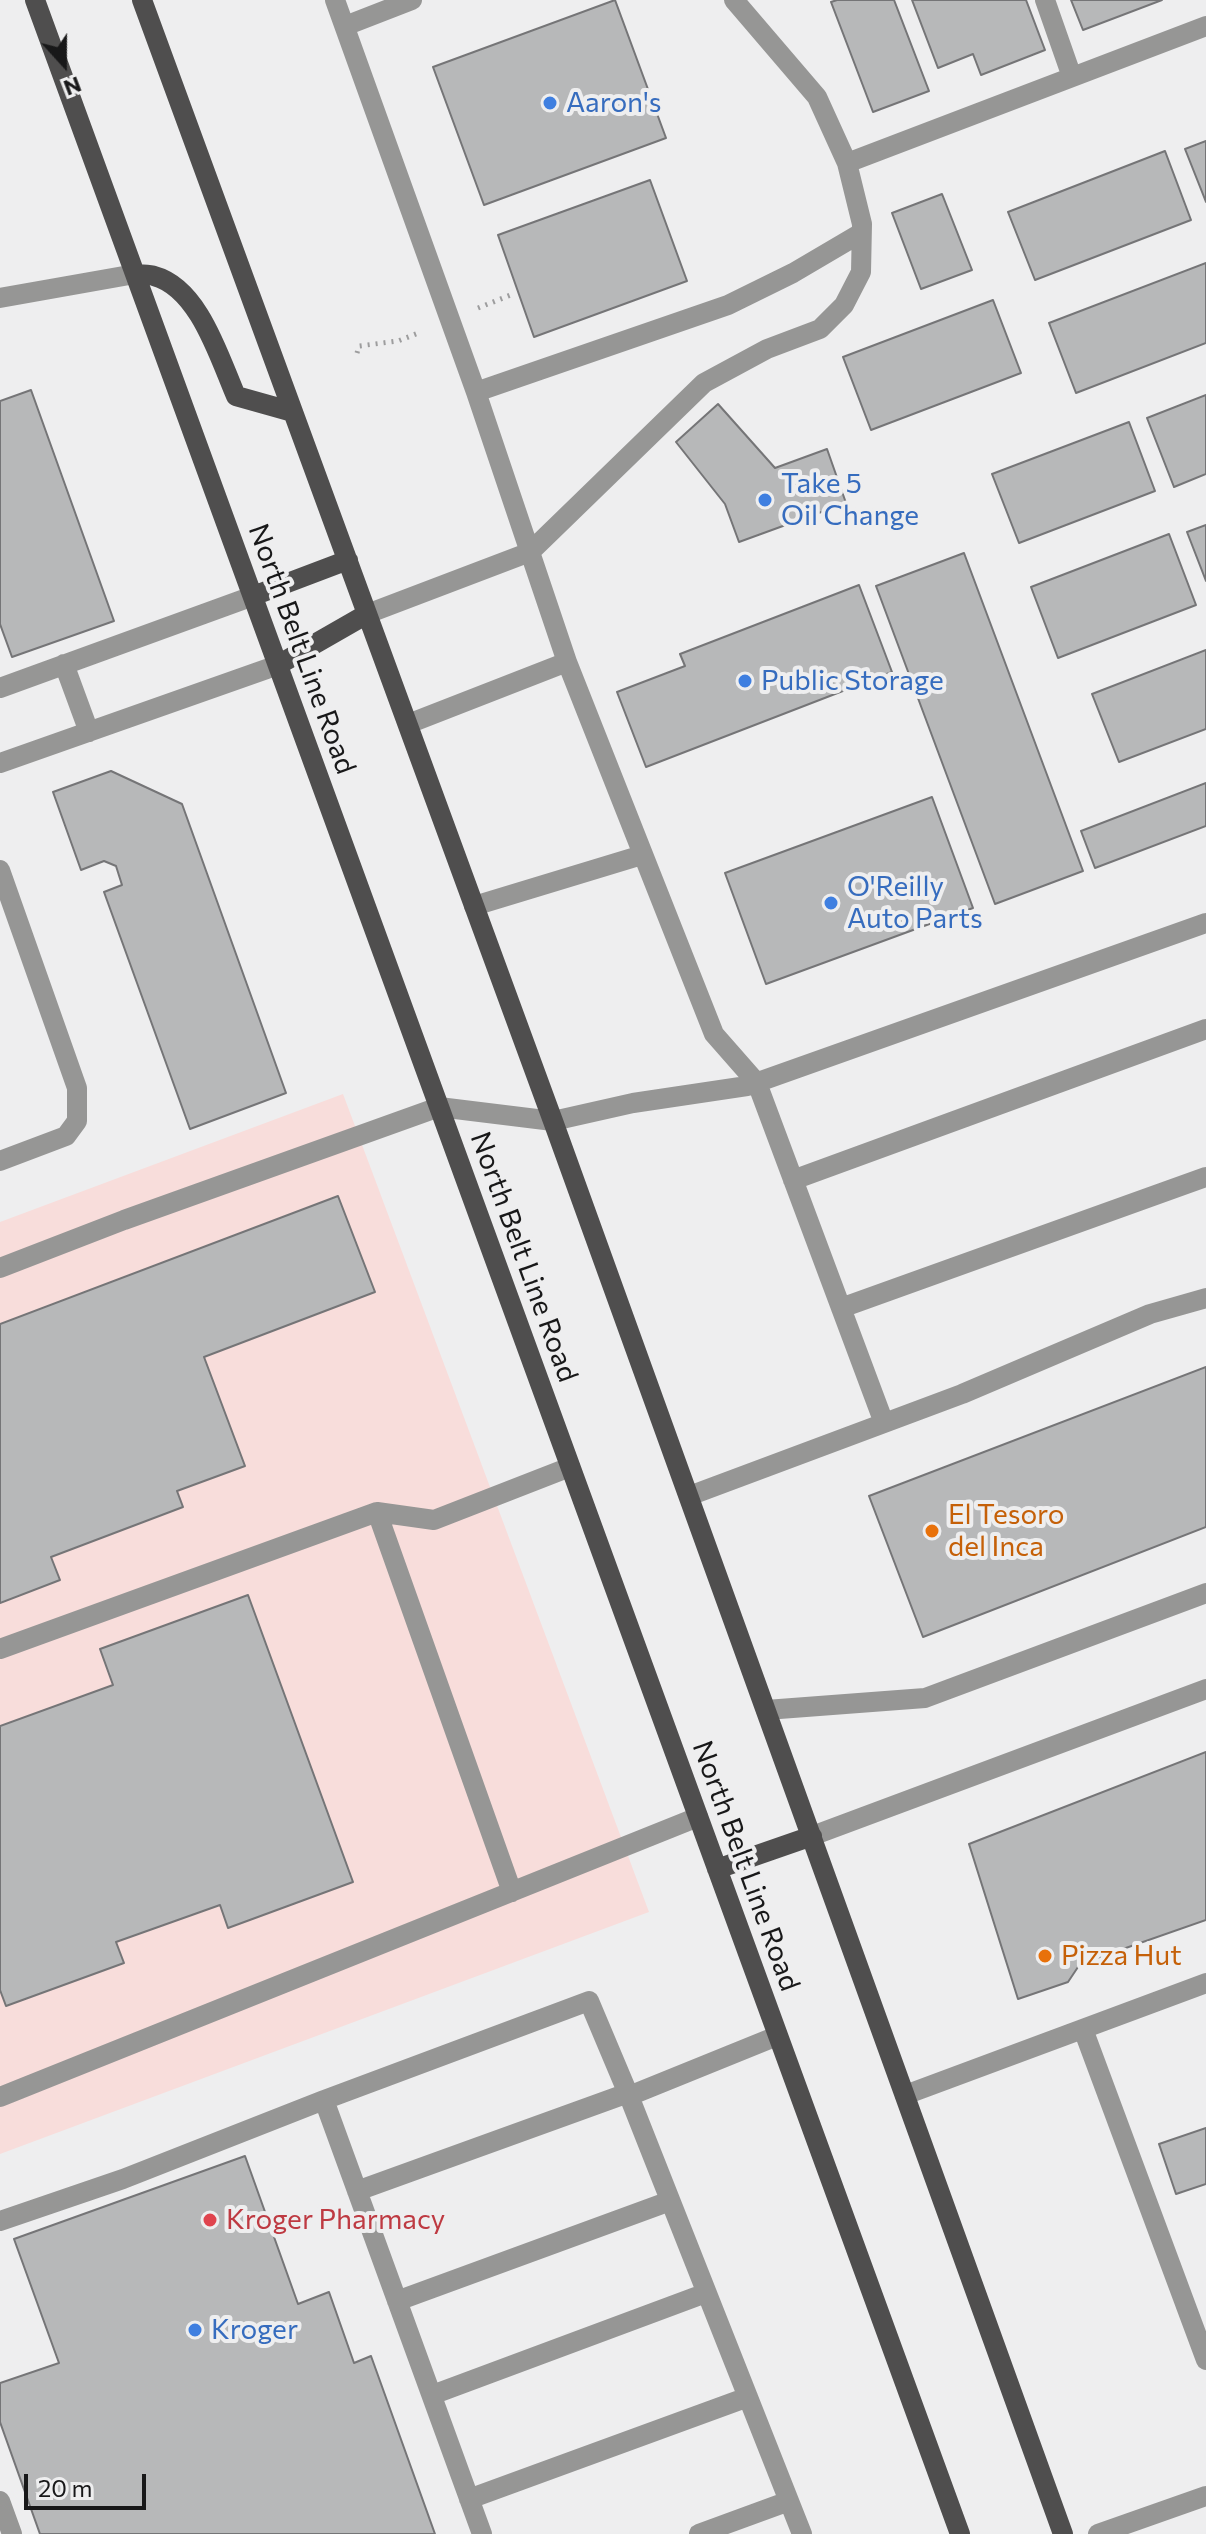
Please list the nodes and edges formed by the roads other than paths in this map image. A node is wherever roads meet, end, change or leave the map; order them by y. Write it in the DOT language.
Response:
graph roads {
  1 [pos="35,0"];
  2 [pos="142,0"];
  3 [pos="335,0"];
  4 [pos="412,0"];
  5 [pos="1045,0"];
  6 [pos="743,2"];
  7 [pos="345,26"];
  8 [pos="1206,26"];
  9 [pos="1072,77"];
  10 [pos="847,163"];
  11 [pos="861,233"];
  12 [pos="135,274"];
  13 [pos="0,298"];
  14 [pos="476,392"];
  15 [pos="293,412"];
  16 [pos="530,552"];
  17 [pos="348,560"];
  18 [pos="253,596"];
  19 [pos="367,614"];
  20 [pos="567,662"];
  21 [pos="64,664"];
  22 [pos="278,665"];
  23 [pos="0,688"];
  24 [pos="408,724"];
  25 [pos="89,732"];
  26 [pos="0,763"];
  27 [pos="642,855"];
  28 [pos="0,870"];
  29 [pos="474,906"];
  30 [pos="1206,923"];
  31 [pos="1206,1029"];
  32 [pos="757,1083"];
  33 [pos="439,1107"];
  34 [pos="553,1121"];
  35 [pos="0,1161"];
  36 [pos="1206,1177"];
  37 [pos="793,1180"];
  38 [pos="0,1268"];
  39 [pos="1206,1298"];
  40 [pos="841,1308"];
  41 [pos="884,1423"];
  42 [pos="570,1467"];
  43 [pos="689,1496"];
  44 [pos="377,1512"];
  45 [pos="1206,1593"];
  46 [pos="0,1649"];
  47 [pos="1206,1689"];
  48 [pos="766,1710"];
  49 [pos="698,1817"];
  50 [pos="812,1836"];
  51 [pos="717,1869"];
  52 [pos="512,1892"];
  53 [pos="1206,1983"];
  54 [pos="1083,2029"];
  55 [pos="777,2036"];
  56 [pos="628,2095"];
  57 [pos="905,2095"];
  58 [pos="0,2097"];
  59 [pos="324,2100"];
  60 [pos="357,2191"];
  61 [pos="670,2201"];
  62 [pos="0,2221"];
  63 [pos="706,2293"];
  64 [pos="397,2301"];
  65 [pos="1206,2360"];
  66 [pos="432,2395"];
  67 [pos="748,2397"];
  68 [pos="1206,2496"];
  69 [pos="469,2499"];
  70 [pos="0,2501"];
  71 [pos="789,2501"];
  72 [pos="12,2534"];
  73 [pos="482,2534"];
  74 [pos="699,2534"];
  75 [pos="802,2534"];
  76 [pos="960,2534"];
  77 [pos="1063,2534"];
  78 [pos="1098,2534"];
  1 -- 12 [label="main road, North Belt Line Road"];
  2 -- 15 [label="main road"];
  3 -- 7 [label="lane"];
  4 -- 7 [label="lane"];
  5 -- 9 [label="lane"];
  6 -- 10 [label="lane"];
  7 -- 14 [label="lane"];
  8 -- 9 [label="lane"];
  9 -- 10 [label="lane"];
  10 -- 11 [label="lane"];
  11 -- 14 [label="lane"];
  11 -- 16 [label="lane"];
  12 -- 13 [label="lane"];
  12 -- 15 [label="main road"];
  12 -- 18 [label="main road, North Belt Line Road"];
  14 -- 16 [label="lane"];
  15 -- 17 [label="main road"];
  16 -- 19 [label="lane"];
  16 -- 20 [label="lane"];
  17 -- 18 [label="main road"];
  17 -- 19 [label="main road"];
  18 -- 21 [label="lane"];
  18 -- 22 [label="main road, North Belt Line Road"];
  19 -- 22 [label="main road"];
  19 -- 24 [label="main road"];
  20 -- 24 [label="lane"];
  20 -- 27 [label="lane"];
  21 -- 23 [label="lane"];
  21 -- 25 [label="lane"];
  22 -- 25 [label="lane"];
  22 -- 33 [label="main road, North Belt Line Road"];
  24 -- 29 [label="main road"];
  25 -- 26 [label="lane"];
  27 -- 29 [label="lane"];
  27 -- 32 [label="lane"];
  28 -- 35 [label="lane"];
  29 -- 34 [label="main road"];
  30 -- 32 [label="lane"];
  31 -- 37 [label="lane"];
  32 -- 34 [label="lane"];
  32 -- 37 [label="lane"];
  33 -- 34 [label="lane"];
  33 -- 38 [label="lane"];
  33 -- 42 [label="main road, North Belt Line Road"];
  34 -- 43 [label="main road"];
  36 -- 40 [label="lane"];
  37 -- 40 [label="lane"];
  39 -- 41 [label="lane"];
  40 -- 41 [label="lane"];
  41 -- 43 [label="lane"];
  42 -- 44 [label="lane"];
  42 -- 49 [label="main road, North Belt Line Road"];
  43 -- 48 [label="main road"];
  44 -- 46 [label="lane"];
  44 -- 52 [label="lane"];
  45 -- 48 [label="lane"];
  47 -- 50 [label="lane"];
  48 -- 50 [label="main road"];
  49 -- 51 [label="main road, North Belt Line Road"];
  49 -- 52 [label="lane"];
  50 -- 51 [label="main road"];
  50 -- 57 [label="main road"];
  51 -- 55 [label="main road, North Belt Line Road"];
  52 -- 58 [label="lane"];
  53 -- 54 [label="lane"];
  54 -- 57 [label="lane"];
  54 -- 65 [label="lane"];
  55 -- 56 [label="lane"];
  55 -- 76 [label="main road, North Belt Line Road"];
  56 -- 59 [label="lane"];
  56 -- 60 [label="lane"];
  56 -- 61 [label="lane"];
  57 -- 77 [label="main road"];
  59 -- 60 [label="lane"];
  59 -- 62 [label="lane"];
  60 -- 64 [label="lane"];
  61 -- 63 [label="lane"];
  61 -- 64 [label="lane"];
  63 -- 66 [label="lane"];
  63 -- 67 [label="lane"];
  64 -- 66 [label="lane"];
  66 -- 69 [label="lane"];
  67 -- 69 [label="lane"];
  67 -- 71 [label="lane"];
  68 -- 78 [label="lane"];
  69 -- 73 [label="lane"];
  70 -- 72 [label="lane"];
  71 -- 74 [label="lane"];
  71 -- 75 [label="lane"];
}
